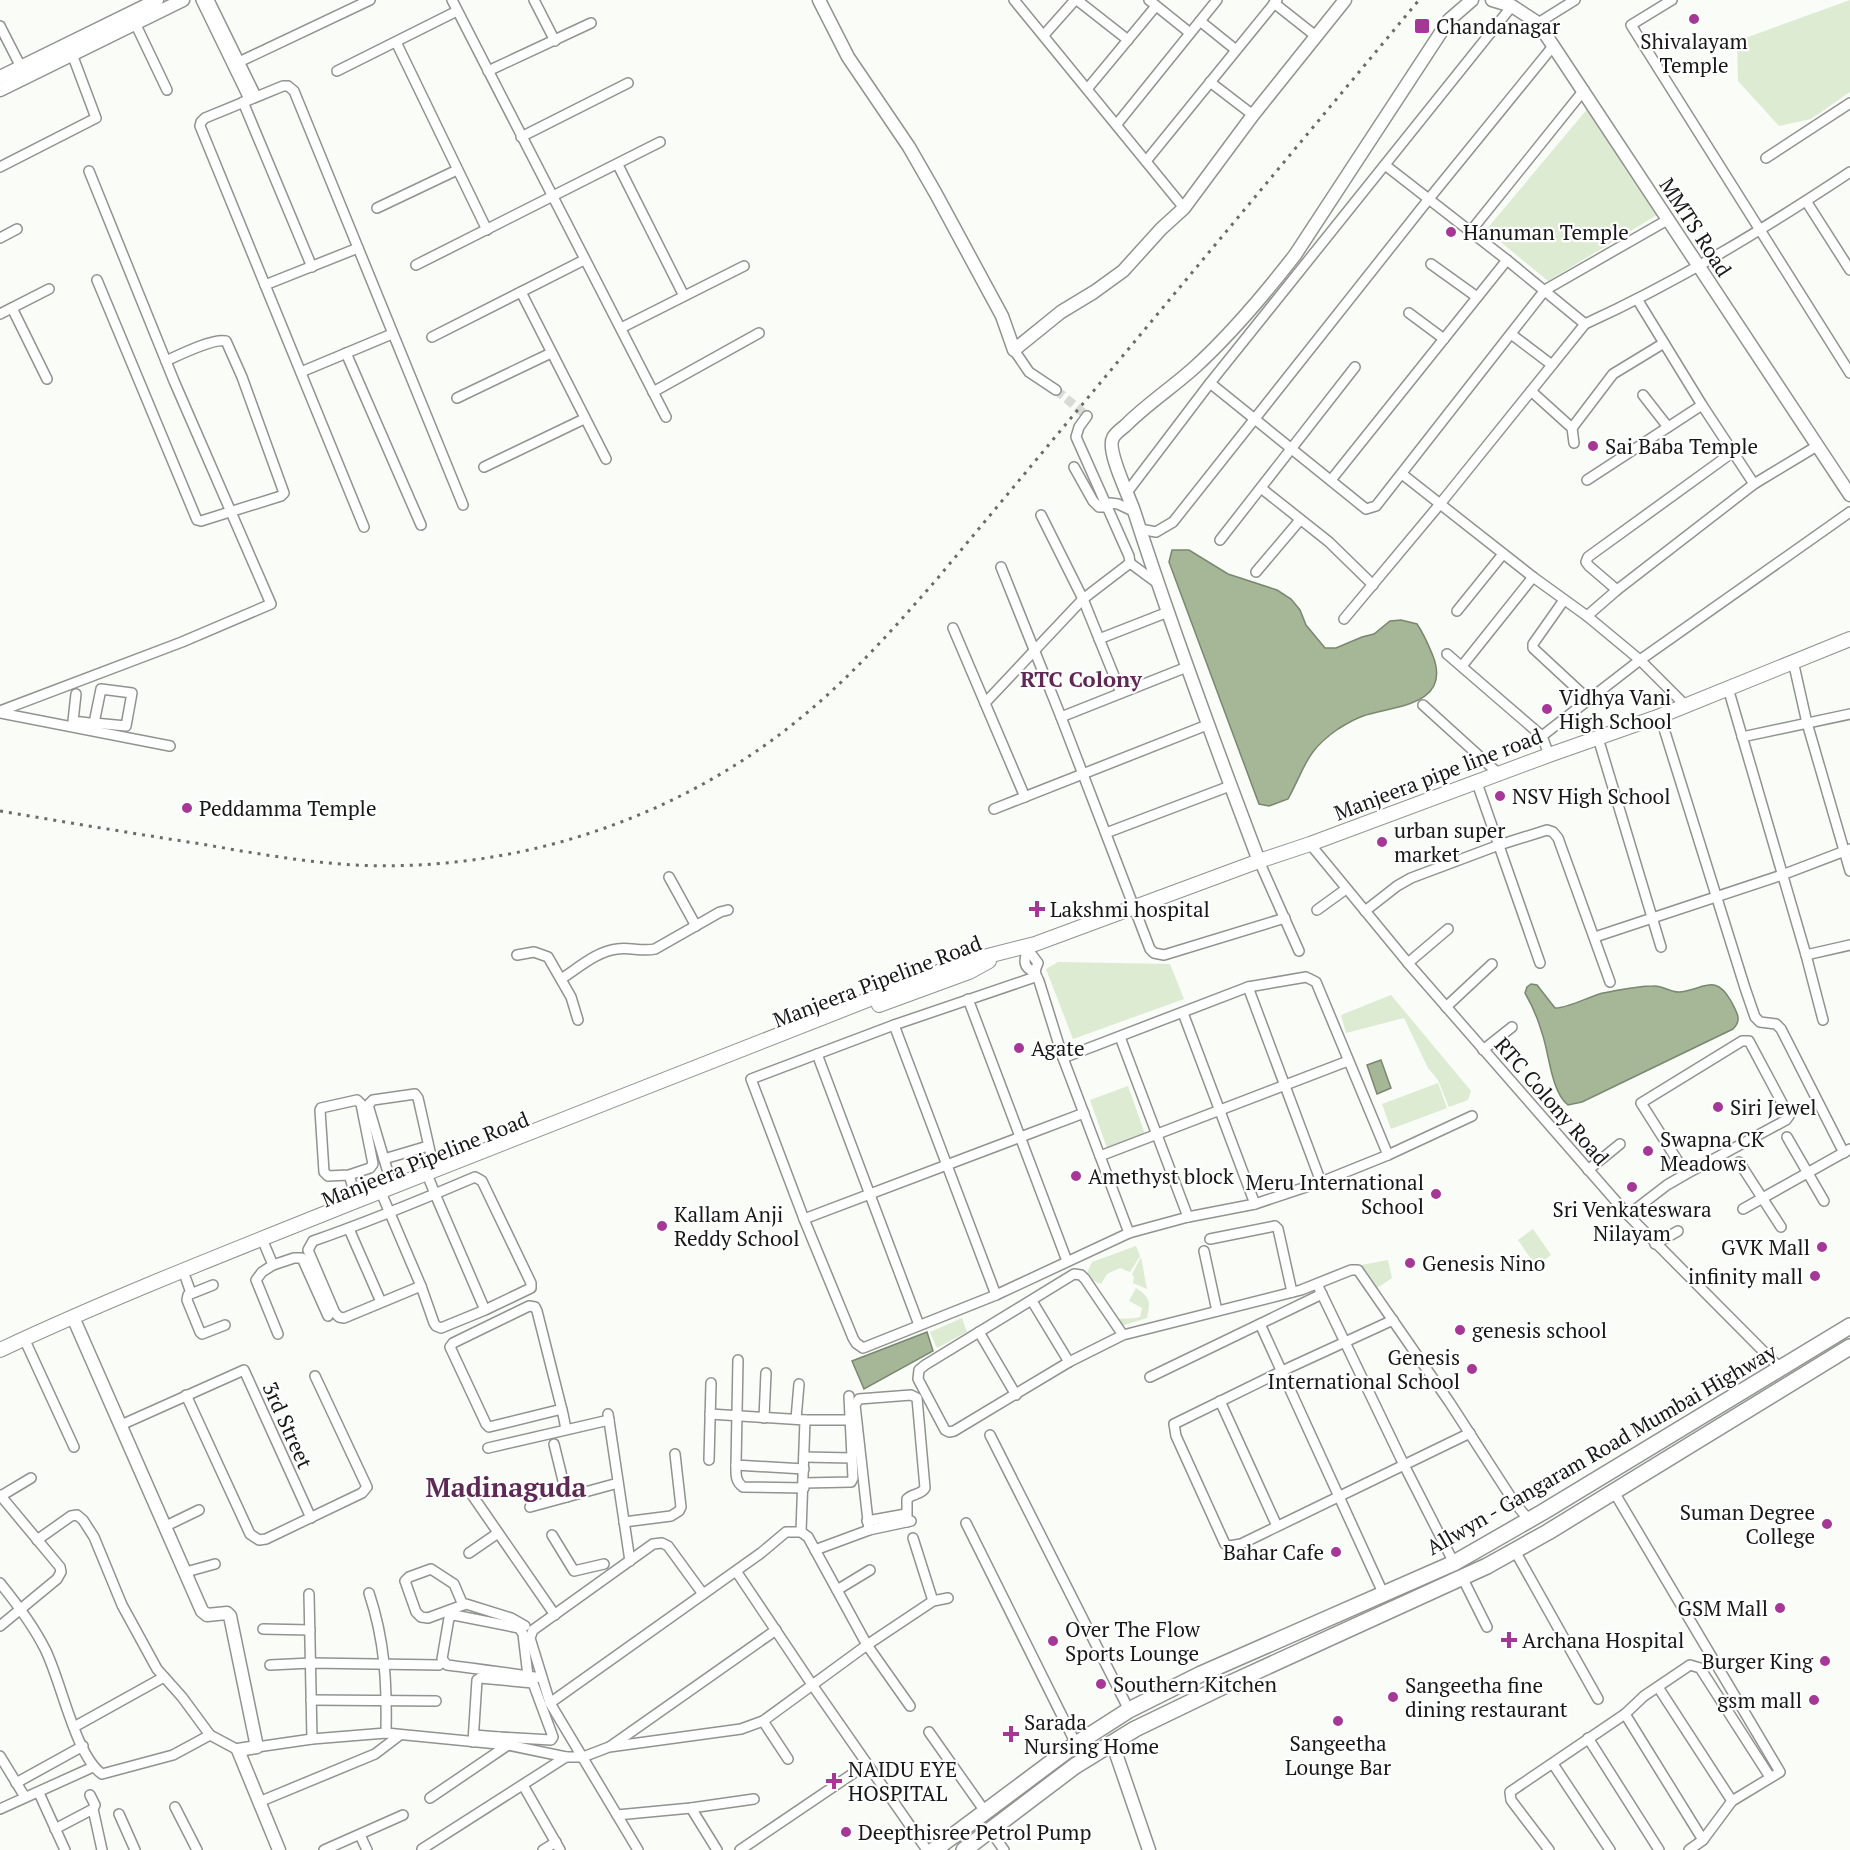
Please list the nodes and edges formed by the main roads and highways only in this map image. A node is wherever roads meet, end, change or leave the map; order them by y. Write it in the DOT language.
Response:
graph roads {
  1 [pos="1850,639"];
  2 [pos="1134,909"];
  3 [pos="388,1192"];
  4 [pos="239,1252"];
  5 [pos="1850,1326"];
  6 [pos="1850,1347"];
  7 [pos="0,1350"];
  8 [pos="0,1358"];
  9 [pos="1244,1655"];
  10 [pos="1227,1663"];
  11 [pos="1252,1674"];
  12 [pos="1234,1681"];
  13 [pos="934,1850"];
  14 [pos="964,1850"];
  1 -- 2 [label="main road, Manjeera pipe line road"];
  2 -- 3 [label="main road, Manjeera Pipeline Road"];
  3 -- 4 [label="main road, Manjeera Pipeline Road"];
  3 -- 4 [label="main road, Manjeera Pipeline Road"];
  4 -- 7 [label="main road, Manjeera Pipeline Road"];
  4 -- 8 [label="main road, Manjeera Pipeline Road"];
  5 -- 9 [label="highway, Allwyn - Gangaram Road Mumbai Highway"];
  6 -- 11 [label="highway, Allwyn - Gangaram Road Mumbai Highway"];
  9 -- 10 [label="highway, Allwyn - Gangaram Road Mumbai Highway"];
  9 -- 11 [label="highway"];
  10 -- 12 [label="highway"];
  10 -- 13 [label="highway, Allwyn - Gangaram Road Mumbai Highway"];
  11 -- 12 [label="highway, Allwyn - Gangaram Road Mumbai Highway"];
  12 -- 14 [label="highway, Allwyn - Gangaram Road Mumbai Highway"];
}
